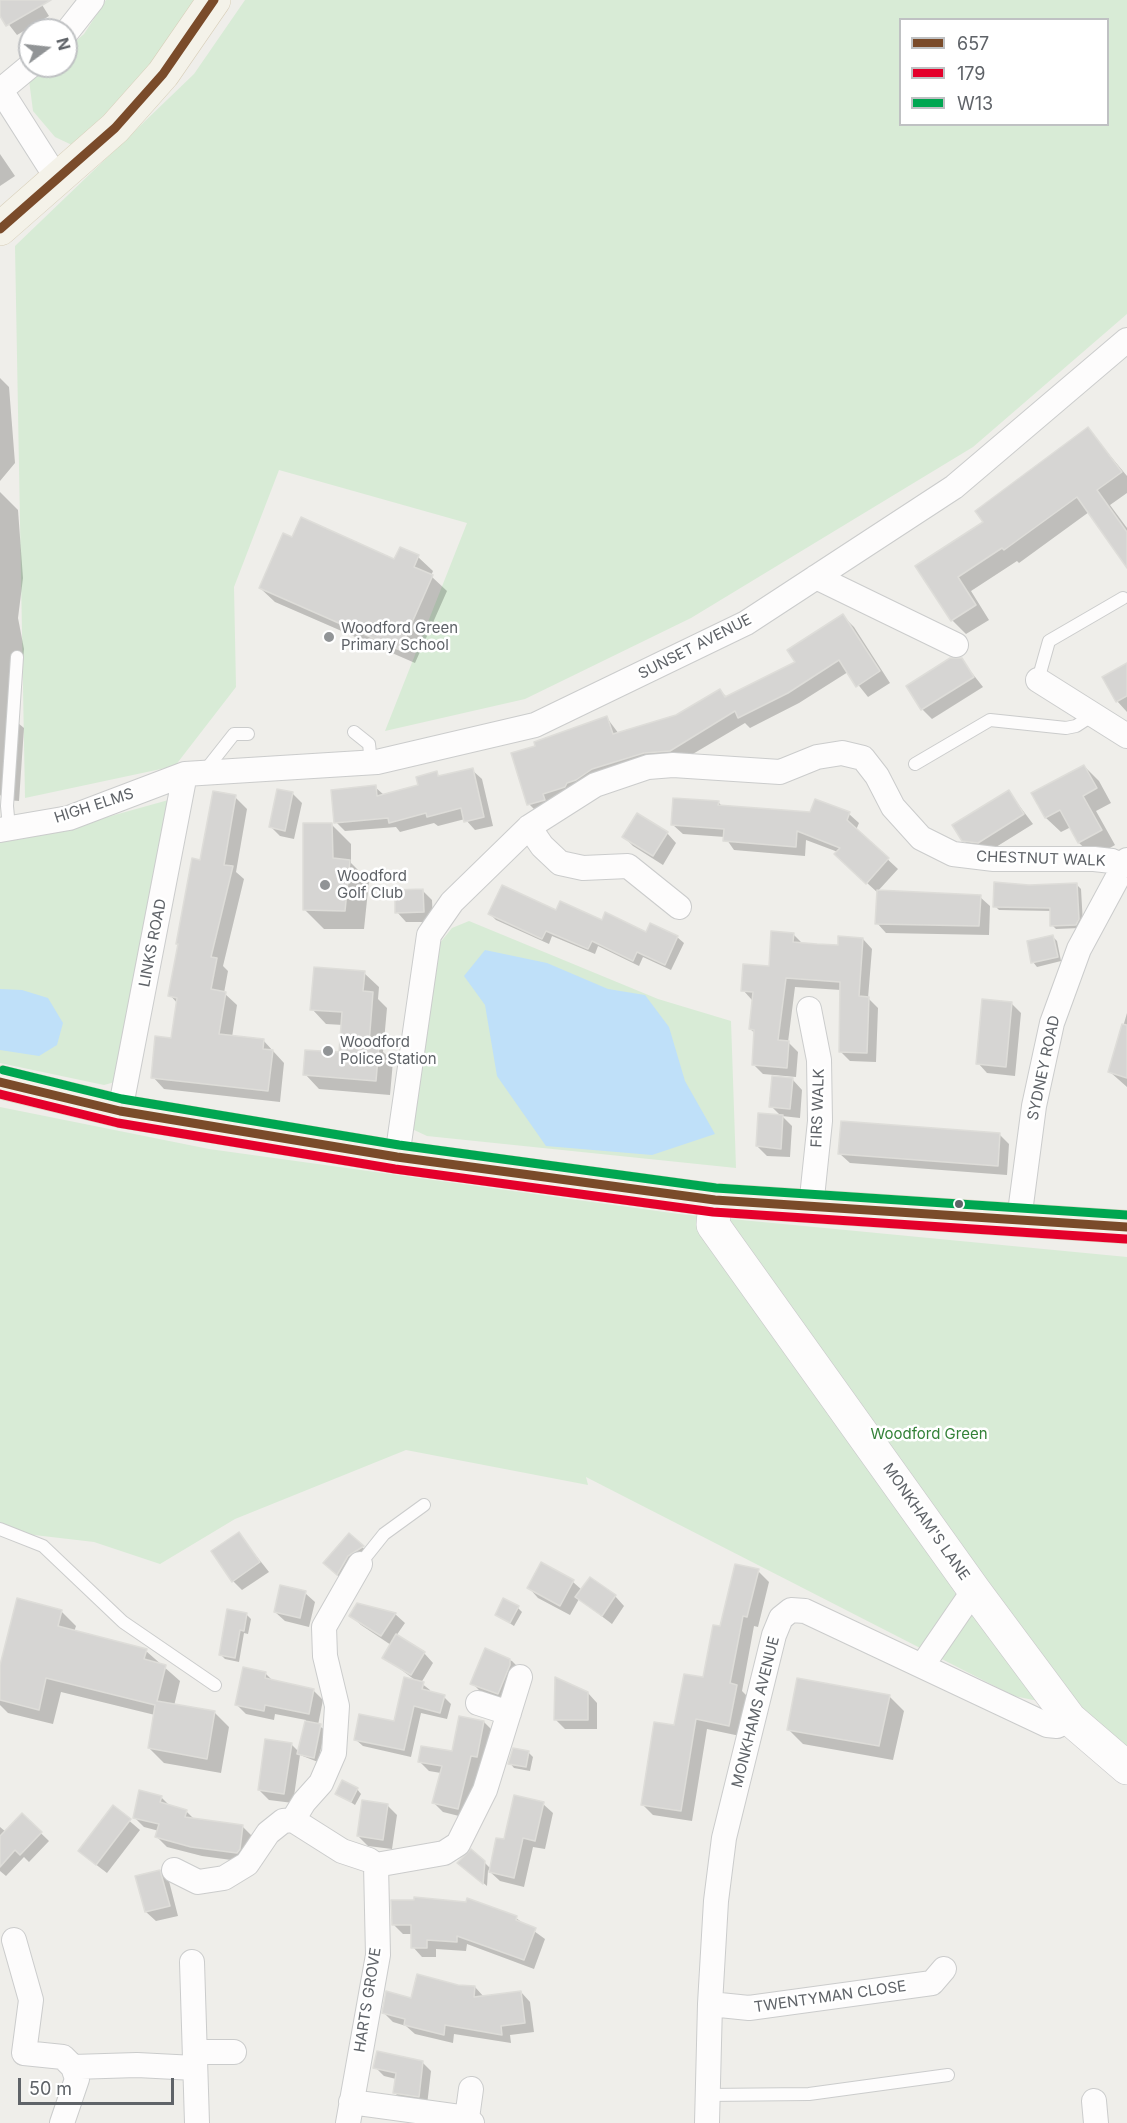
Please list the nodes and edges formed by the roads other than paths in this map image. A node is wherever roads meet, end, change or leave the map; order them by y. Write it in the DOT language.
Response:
graph roads {
  1 [pos="92,0"];
  2 [pos="214,0"];
  3 [pos="78,18"];
  4 [pos="18,75"];
  5 [pos="0,89"];
  6 [pos="58,180"];
  7 [pos="0,229"];
  8 [pos="1127,340"];
  9 [pos="816,577"];
  10 [pos="1123,598"];
  11 [pos="956,645"];
  12 [pos="17,657"];
  13 [pos="1038,680"];
  14 [pos="1094,715"];
  15 [pos="354,732"];
  16 [pos="248,734"];
  17 [pos="1127,736"];
  18 [pos="372,762"];
  19 [pos="915,764"];
  20 [pos="194,774"];
  21 [pos="4,790"];
  22 [pos="529,827"];
  23 [pos="4,829"];
  24 [pos="1125,863"];
  25 [pos="679,907"];
  26 [pos="809,1009"];
  27 [pos="0,1082"];
  28 [pos="120,1111"];
  29 [pos="397,1157"];
  30 [pos="715,1200"];
  31 [pos="811,1207"];
  32 [pos="1019,1220"];
  33 [pos="1127,1227"];
  34 [pos="424,1505"];
  35 [pos="0,1529"];
  36 [pos="360,1564"];
  37 [pos="974,1590"];
  38 [pos="922,1665"];
  39 [pos="520,1677"];
  40 [pos="215,1686"];
  41 [pos="478,1703"];
  42 [pos="509,1713"];
  43 [pos="1070,1719"];
  44 [pos="1127,1768"];
  45 [pos="293,1820"];
  46 [pos="376,1866"];
  47 [pos="174,1870"];
  48 [pos="14,1940"];
  49 [pos="192,1962"];
  50 [pos="944,1969"];
  51 [pos="710,2004"];
  52 [pos="234,2052"];
  53 [pos="195,2060"];
  54 [pos="73,2067"];
  55 [pos="948,2075"];
  56 [pos="471,2089"];
  57 [pos="706,2095"];
  58 [pos="350,2113"];
  59 [pos="469,2121"];
  60 [pos="62,2123"];
  61 [pos="197,2123"];
  62 [pos="707,2123"];
  1 -- 3 [label="street"];
  2 -- 6 [label="main road"];
  4 -- 5 [label="street"];
  5 -- 6 [label="street"];
  6 -- 7 [label="main road"];
  8 -- 9 [label="street, SUNSET AVENUE"];
  9 -- 11 [label="street"];
  9 -- 18 [label="street, SUNSET AVENUE"];
  10 -- 13 [label="lane"];
  12 -- 21 [label="lane"];
  13 -- 14 [label="street"];
  14 -- 17 [label="street"];
  14 -- 19 [label="lane"];
  15 -- 18 [label="lane"];
  16 -- 20 [label="lane"];
  18 -- 20 [label="street, SUNSET AVENUE"];
  20 -- 23 [label="street, HIGH ELMS"];
  20 -- 28 [label="street, LINKS ROAD"];
  21 -- 23 [label="lane"];
  22 -- 24 [label="street, CHESTNUT WALK"];
  22 -- 25 [label="street"];
  22 -- 29 [label="street, CHESTNUT WALK"];
  24 -- 32 [label="street, SYDNEY ROAD"];
  26 -- 31 [label="street, FIRS WALK"];
  27 -- 28 [label="main road"];
  28 -- 29 [label="main road"];
  29 -- 30 [label="main road"];
  30 -- 31 [label="main road"];
  30 -- 37 [label="street, MONKHAM'S LANE"];
  31 -- 32 [label="main road"];
  32 -- 33 [label="main road"];
  34 -- 36 [label="lane"];
  35 -- 40 [label="lane"];
  36 -- 45 [label="street"];
  37 -- 38 [label="street"];
  37 -- 43 [label="street, MONKHAM'S LANE"];
  38 -- 43 [label="street, MONKHAMS AVENUE"];
  38 -- 51 [label="street, MONKHAMS AVENUE"];
  39 -- 42 [label="street"];
  41 -- 42 [label="street"];
  42 -- 46 [label="street"];
  43 -- 44 [label="street, MONKHAM'S LANE"];
  45 -- 46 [label="street"];
  45 -- 47 [label="street"];
  46 -- 58 [label="street, HARTS GROVE"];
  48 -- 54 [label="street"];
  49 -- 53 [label="street"];
  50 -- 51 [label="street, TWENTYMAN CLOSE"];
  51 -- 57 [label="street, MONKHAMS AVENUE"];
  52 -- 53 [label="street"];
  53 -- 54 [label="street"];
  53 -- 61 [label="street"];
  54 -- 60 [label="street"];
  55 -- 57 [label="lane"];
  56 -- 59 [label="street"];
  57 -- 62 [label="street, MONKHAMS AVENUE"];
  58 -- 59 [label="street"];
}
